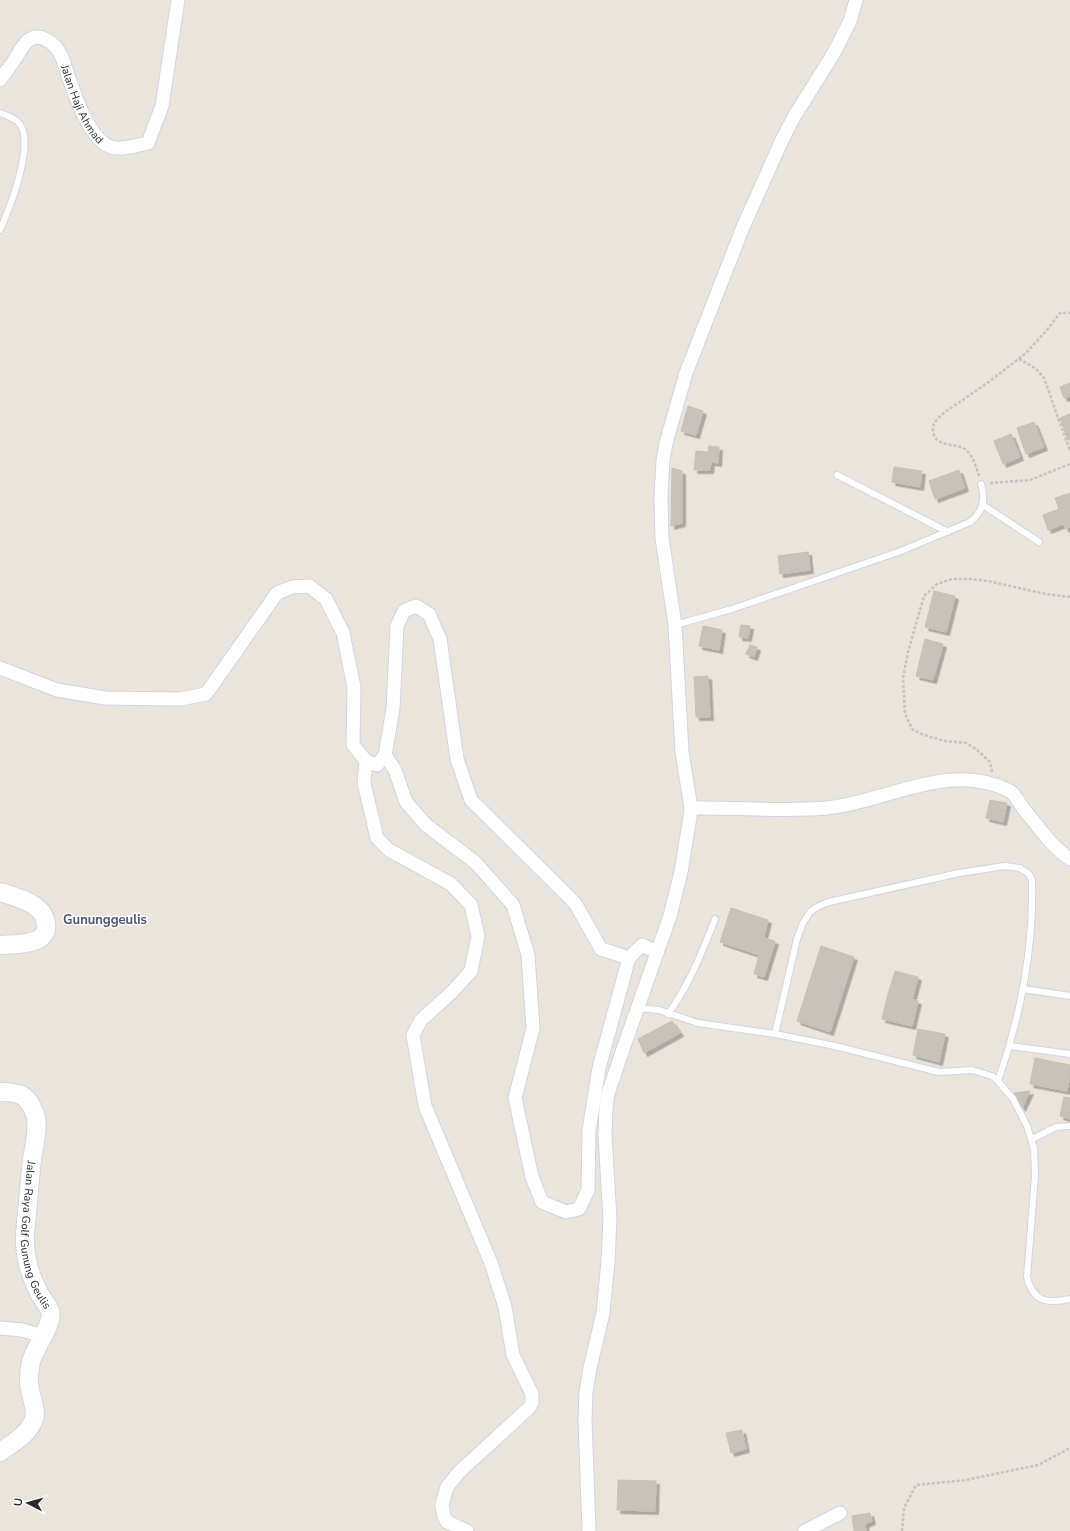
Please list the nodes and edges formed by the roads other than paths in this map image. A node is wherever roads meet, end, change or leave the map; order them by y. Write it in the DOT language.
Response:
graph roads {
  1 [pos="178,0"];
  2 [pos="856,0"];
  3 [pos="0,80"];
  4 [pos="0,113"];
  5 [pos="0,230"];
  6 [pos="837,476"];
  7 [pos="981,484"];
  8 [pos="983,505"];
  9 [pos="948,532"];
  10 [pos="1039,542"];
  11 [pos="675,625"];
  12 [pos="0,668"];
  13 [pos="385,755"];
  14 [pos="366,761"];
  15 [pos="691,808"];
  16 [pos="1070,859"];
  17 [pos="0,892"];
  18 [pos="715,919"];
  19 [pos="0,945"];
  20 [pos="657,952"];
  21 [pos="629,958"];
  22 [pos="1023,989"];
  23 [pos="1070,996"];
  24 [pos="638,1008"];
  25 [pos="668,1014"];
  26 [pos="775,1034"];
  27 [pos="1010,1046"];
  28 [pos="1070,1054"];
  29 [pos="998,1081"];
  30 [pos="0,1092"];
  31 [pos="1070,1126"];
  32 [pos="1032,1139"];
  33 [pos="1070,1299"];
  34 [pos="0,1328"];
  35 [pos="43,1336"];
  36 [pos="0,1452"];
  37 [pos="840,1513"];
  38 [pos="467,1531"];
  39 [pos="589,1531"];
  40 [pos="805,1531"];
  1 -- 3 [label="street, Jalan Haji Ahmad"];
  2 -- 11 [label="street"];
  4 -- 5 [label="lane"];
  6 -- 9 [label="lane"];
  7 -- 8 [label="lane"];
  8 -- 9 [label="lane"];
  8 -- 10 [label="lane"];
  9 -- 11 [label="lane"];
  11 -- 15 [label="street"];
  12 -- 14 [label="street"];
  13 -- 14 [label="street"];
  13 -- 21 [label="street"];
  13 -- 21 [label="street"];
  14 -- 38 [label="street"];
  15 -- 16 [label="street"];
  15 -- 20 [label="street"];
  17 -- 19 [label="main road"];
  18 -- 25 [label="lane"];
  20 -- 21 [label="street"];
  20 -- 24 [label="street"];
  22 -- 23 [label="lane"];
  22 -- 26 [label="lane"];
  22 -- 27 [label="lane"];
  24 -- 25 [label="lane"];
  24 -- 39 [label="street"];
  25 -- 26 [label="lane"];
  26 -- 29 [label="lane"];
  27 -- 28 [label="lane"];
  27 -- 29 [label="lane"];
  29 -- 32 [label="lane"];
  30 -- 35 [label="main road, Jalan Raya Golf Gunung Geulis"];
  31 -- 32 [label="lane"];
  32 -- 33 [label="lane"];
  34 -- 35 [label="street"];
  35 -- 36 [label="main road, Jalan Raya Golf Gunung Geulis"];
  37 -- 40 [label="street"];
}
